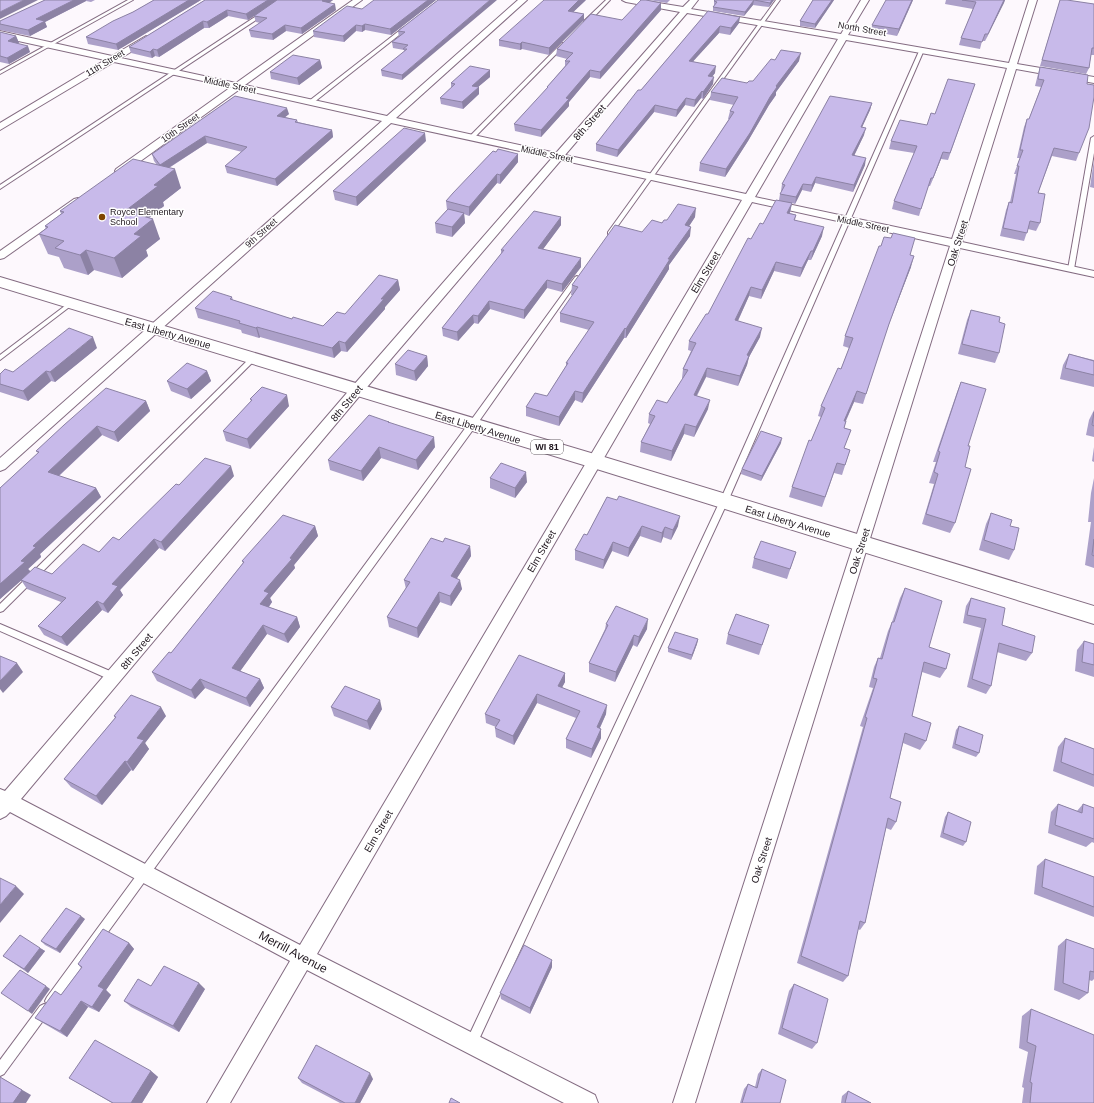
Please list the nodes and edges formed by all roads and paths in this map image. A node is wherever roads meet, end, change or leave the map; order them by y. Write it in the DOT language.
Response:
graph roads {
  1 [pos="131,0"];
  2 [pos="358,0"];
  3 [pos="523,0"];
  4 [pos="608,0"];
  5 [pos="626,0"];
  6 [pos="694,0"];
  7 [pos="778,0"];
  8 [pos="865,0"];
  9 [pos="1033,0"];
  10 [pos="271,9"];
  11 [pos="686,10"];
  12 [pos="760,23"];
  13 [pos="410,24"];
  14 [pos="581,28"];
  15 [pos="0,34"];
  16 [pos="152,35"];
  17 [pos="844,36"];
  18 [pos="570,38"];
  19 [pos="50,46"];
  20 [pos="922,50"];
  21 [pos="112,59"];
  22 [pos="1013,66"];
  23 [pos="0,73"];
  24 [pos="174,73"];
  25 [pos="1094,80"];
  26 [pos="239,87"];
  27 [pos="311,102"];
  28 [pos="388,119"];
  29 [pos="0,127"];
  30 [pos="472,138"];
  31 [pos="1094,138"];
  32 [pos="559,157"];
  33 [pos="650,177"];
  34 [pos="110,178"];
  35 [pos="0,186"];
  36 [pos="84,196"];
  37 [pos="748,199"];
  38 [pos="848,220"];
  39 [pos="604,240"];
  40 [pos="956,244"];
  41 [pos="0,256"];
  42 [pos="1071,269"];
  43 [pos="581,272"];
  44 [pos="1094,274"];
  45 [pos="0,282"];
  46 [pos="70,304"];
  47 [pos="155,329"];
  48 [pos="0,358"];
  49 [pos="254,358"];
  50 [pos="357,390"];
  51 [pos="472,425"];
  52 [pos="594,461"];
  53 [pos="0,466"];
  54 [pos="724,501"];
  55 [pos="861,543"];
  56 [pos="0,609"];
  57 [pos="1094,615"];
  58 [pos="0,627"];
  59 [pos="114,677"];
  60 [pos="2,802"];
  61 [pos="144,874"];
  62 [pos="304,958"];
  63 [pos="471,1045"];
  64 [pos="0,1070"];
  65 [pos="218,1103"];
  66 [pos="587,1103"];
  67 [pos="684,1103"];
  1 -- 19 [label="lane"];
  2 -- 26 [label="street, 10th Street"];
  3 -- 28 [label="street, 9th Street"];
  4 -- 14 [label="lane"];
  5 -- 11 [label="street, North Street"];
  6 -- 11 [label="street, 8th Street"];
  7 -- 12 [label="lane"];
  8 -- 17 [label="street, Elm Street"];
  9 -- 22 [label="street, Oak Street"];
  10 -- 24 [label="lane"];
  11 -- 12 [label="street, North Street"];
  11 -- 32 [label="street, 8th Street"];
  12 -- 17 [label="street, North Street"];
  12 -- 33 [label="lane"];
  13 -- 27 [label="lane"];
  15 -- 19 [label="street, Middle Street"];
  16 -- 21 [label="street, 11th Street"];
  17 -- 20 [label="street, North Street"];
  17 -- 37 [label="street, Elm Street"];
  18 -- 30 [label="lane"];
  19 -- 21 [label="street, Middle Street"];
  19 -- 23 [label="lane"];
  20 -- 22 [label="street, North Street"];
  20 -- 38 [label="lane"];
  21 -- 24 [label="street, Middle Street"];
  21 -- 29 [label="street, 11th Street"];
  22 -- 25 [label="street, North Street"];
  22 -- 40 [label="street, Oak Street"];
  24 -- 26 [label="street, Middle Street"];
  24 -- 35 [label="lane"];
  26 -- 27 [label="street, Middle Street"];
  26 -- 34 [label="street, 10th Street"];
  27 -- 28 [label="street, Middle Street"];
  28 -- 30 [label="street, Middle Street"];
  28 -- 47 [label="street, 9th Street"];
  30 -- 32 [label="street, Middle Street"];
  31 -- 42 [label="lane"];
  32 -- 33 [label="street, Middle Street"];
  32 -- 50 [label="street, 8th Street"];
  33 -- 37 [label="street, Middle Street"];
  33 -- 39 [label="lane"];
  36 -- 41 [label="street"];
  37 -- 38 [label="street, Middle Street"];
  37 -- 52 [label="street, Elm Street"];
  38 -- 40 [label="street, Middle Street"];
  38 -- 54 [label="lane"];
  40 -- 42 [label="street, Middle Street"];
  40 -- 55 [label="street, Oak Street"];
  42 -- 44 [label="street, Middle Street"];
  43 -- 51 [label="lane"];
  45 -- 46 [label="main road, East Liberty Avenue / WI 81"];
  46 -- 47 [label="main road, East Liberty Avenue / WI 81"];
  46 -- 48 [label="lane"];
  47 -- 49 [label="main road, East Liberty Avenue / WI 81"];
  47 -- 53 [label="street, 9th Street"];
  49 -- 50 [label="main road, East Liberty Avenue / WI 81"];
  49 -- 56 [label="lane"];
  50 -- 51 [label="main road, East Liberty Avenue / WI 81"];
  50 -- 59 [label="street, 8th Street"];
  51 -- 52 [label="main road, East Liberty Avenue / WI 81"];
  51 -- 61 [label="lane"];
  52 -- 54 [label="main road, East Liberty Avenue / WI 81"];
  52 -- 62 [label="street, Elm Street"];
  54 -- 55 [label="main road, East Liberty Avenue / WI 81"];
  54 -- 63 [label="lane"];
  55 -- 57 [label="main road, East Liberty Avenue / WI 81"];
  55 -- 67 [label="street, Oak Street"];
  58 -- 59 [label="lane"];
  59 -- 60 [label="street, 8th Street"];
  60 -- 61 [label="street, Merrill Avenue"];
  61 -- 62 [label="street, Merrill Avenue"];
  61 -- 64 [label="lane"];
  62 -- 63 [label="street, Merrill Avenue"];
  62 -- 65 [label="street, Elm Street"];
  63 -- 66 [label="street, Merrill Avenue"];
}
